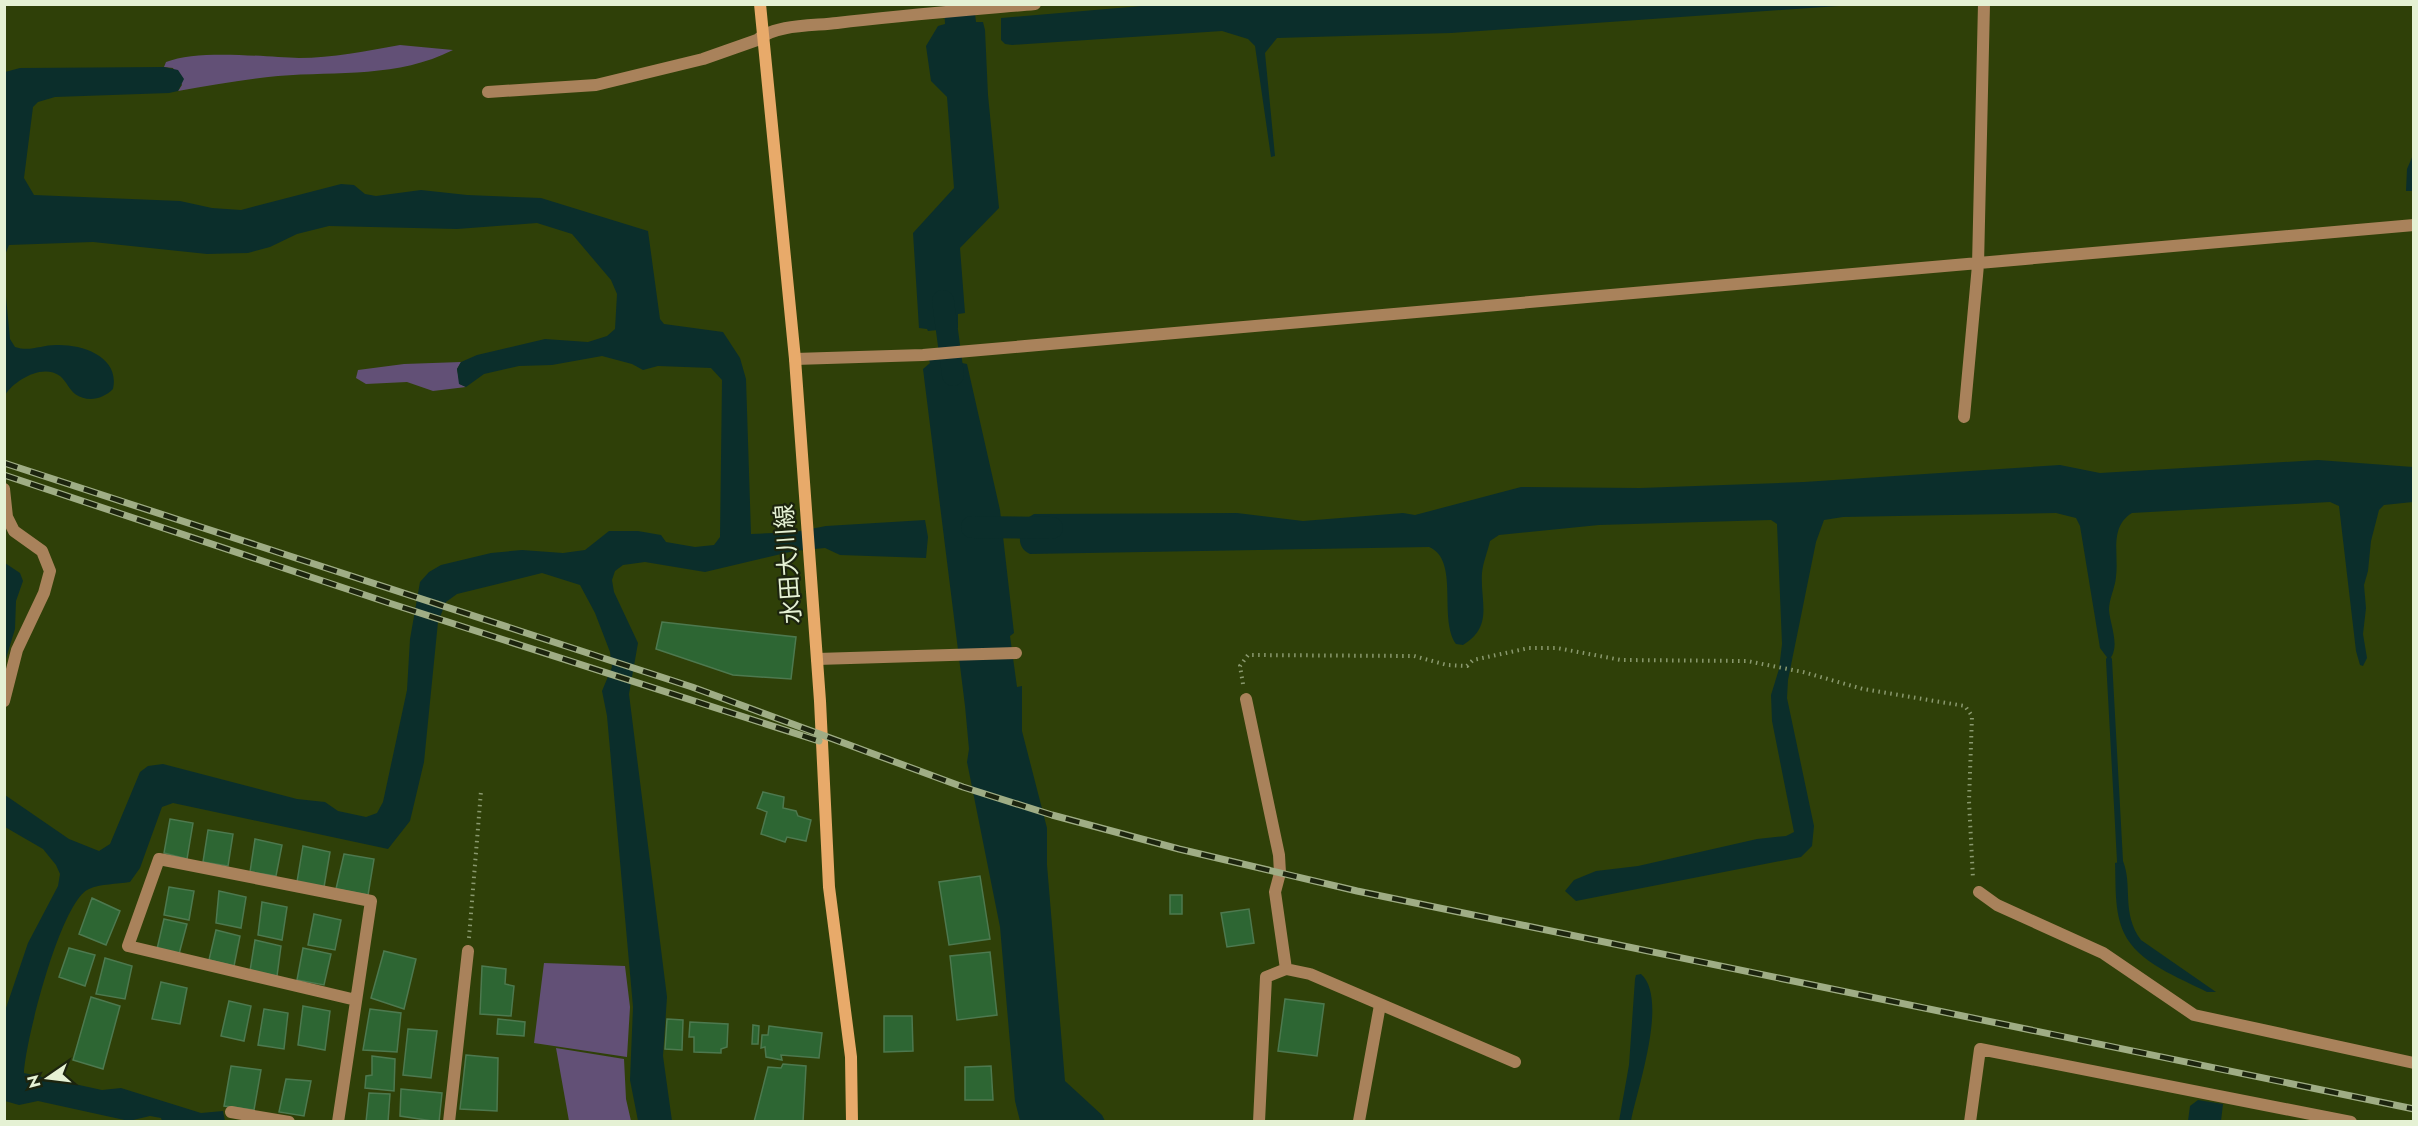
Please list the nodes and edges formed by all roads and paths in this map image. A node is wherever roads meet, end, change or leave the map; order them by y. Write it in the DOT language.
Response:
graph roads {
  1 [pos="760,4"];
  2 [pos="1035,4"];
  3 [pos="1984,4"];
  4 [pos="764,34"];
  5 [pos="488,92"];
  6 [pos="2414,225"];
  7 [pos="1978,265"];
  8 [pos="795,359"];
  9 [pos="1964,417"];
  10 [pos="4,489"];
  11 [pos="1016,653"];
  12 [pos="816,659"];
  13 [pos="1246,699"];
  14 [pos="4,701"];
  15 [pos="481,791"];
  16 [pos="1979,892"];
  17 [pos="468,951"];
  18 [pos="1287,969"];
  19 [pos="356,1000"];
  20 [pos="1380,1005"];
  21 [pos="1515,1062"];
  22 [pos="2414,1063"];
  23 [pos="231,1112"];
  24 [pos="1359,1121"];
  25 [pos="289,1122"];
  26 [pos="338,1122"];
  27 [pos="449,1122"];
  28 [pos="852,1122"];
  29 [pos="1259,1122"];
  30 [pos="1970,1122"];
  31 [pos="2351,1122"];
  1 -- 4 [label="main road, 水田大川線"];
  2 -- 4 [label="street"];
  3 -- 7 [label="street"];
  4 -- 5 [label="street"];
  4 -- 8 [label="main road, 水田大川線"];
  6 -- 7 [label="street"];
  7 -- 8 [label="street"];
  7 -- 9 [label="street"];
  8 -- 12 [label="main road, 水田大川線"];
  10 -- 14 [label="street"];
  11 -- 12 [label="street"];
  12 -- 28 [label="main road, 水田大川線"];
  13 -- 16 [label="path"];
  13 -- 18 [label="street"];
  15 -- 17 [label="path"];
  16 -- 22 [label="street"];
  17 -- 27 [label="street"];
  18 -- 20 [label="street"];
  18 -- 29 [label="street"];
  19 -- 19 [label="street"];
  19 -- 26 [label="street"];
  20 -- 21 [label="street"];
  20 -- 24 [label="street"];
  23 -- 25 [label="street"];
  30 -- 31 [label="street"];
}
